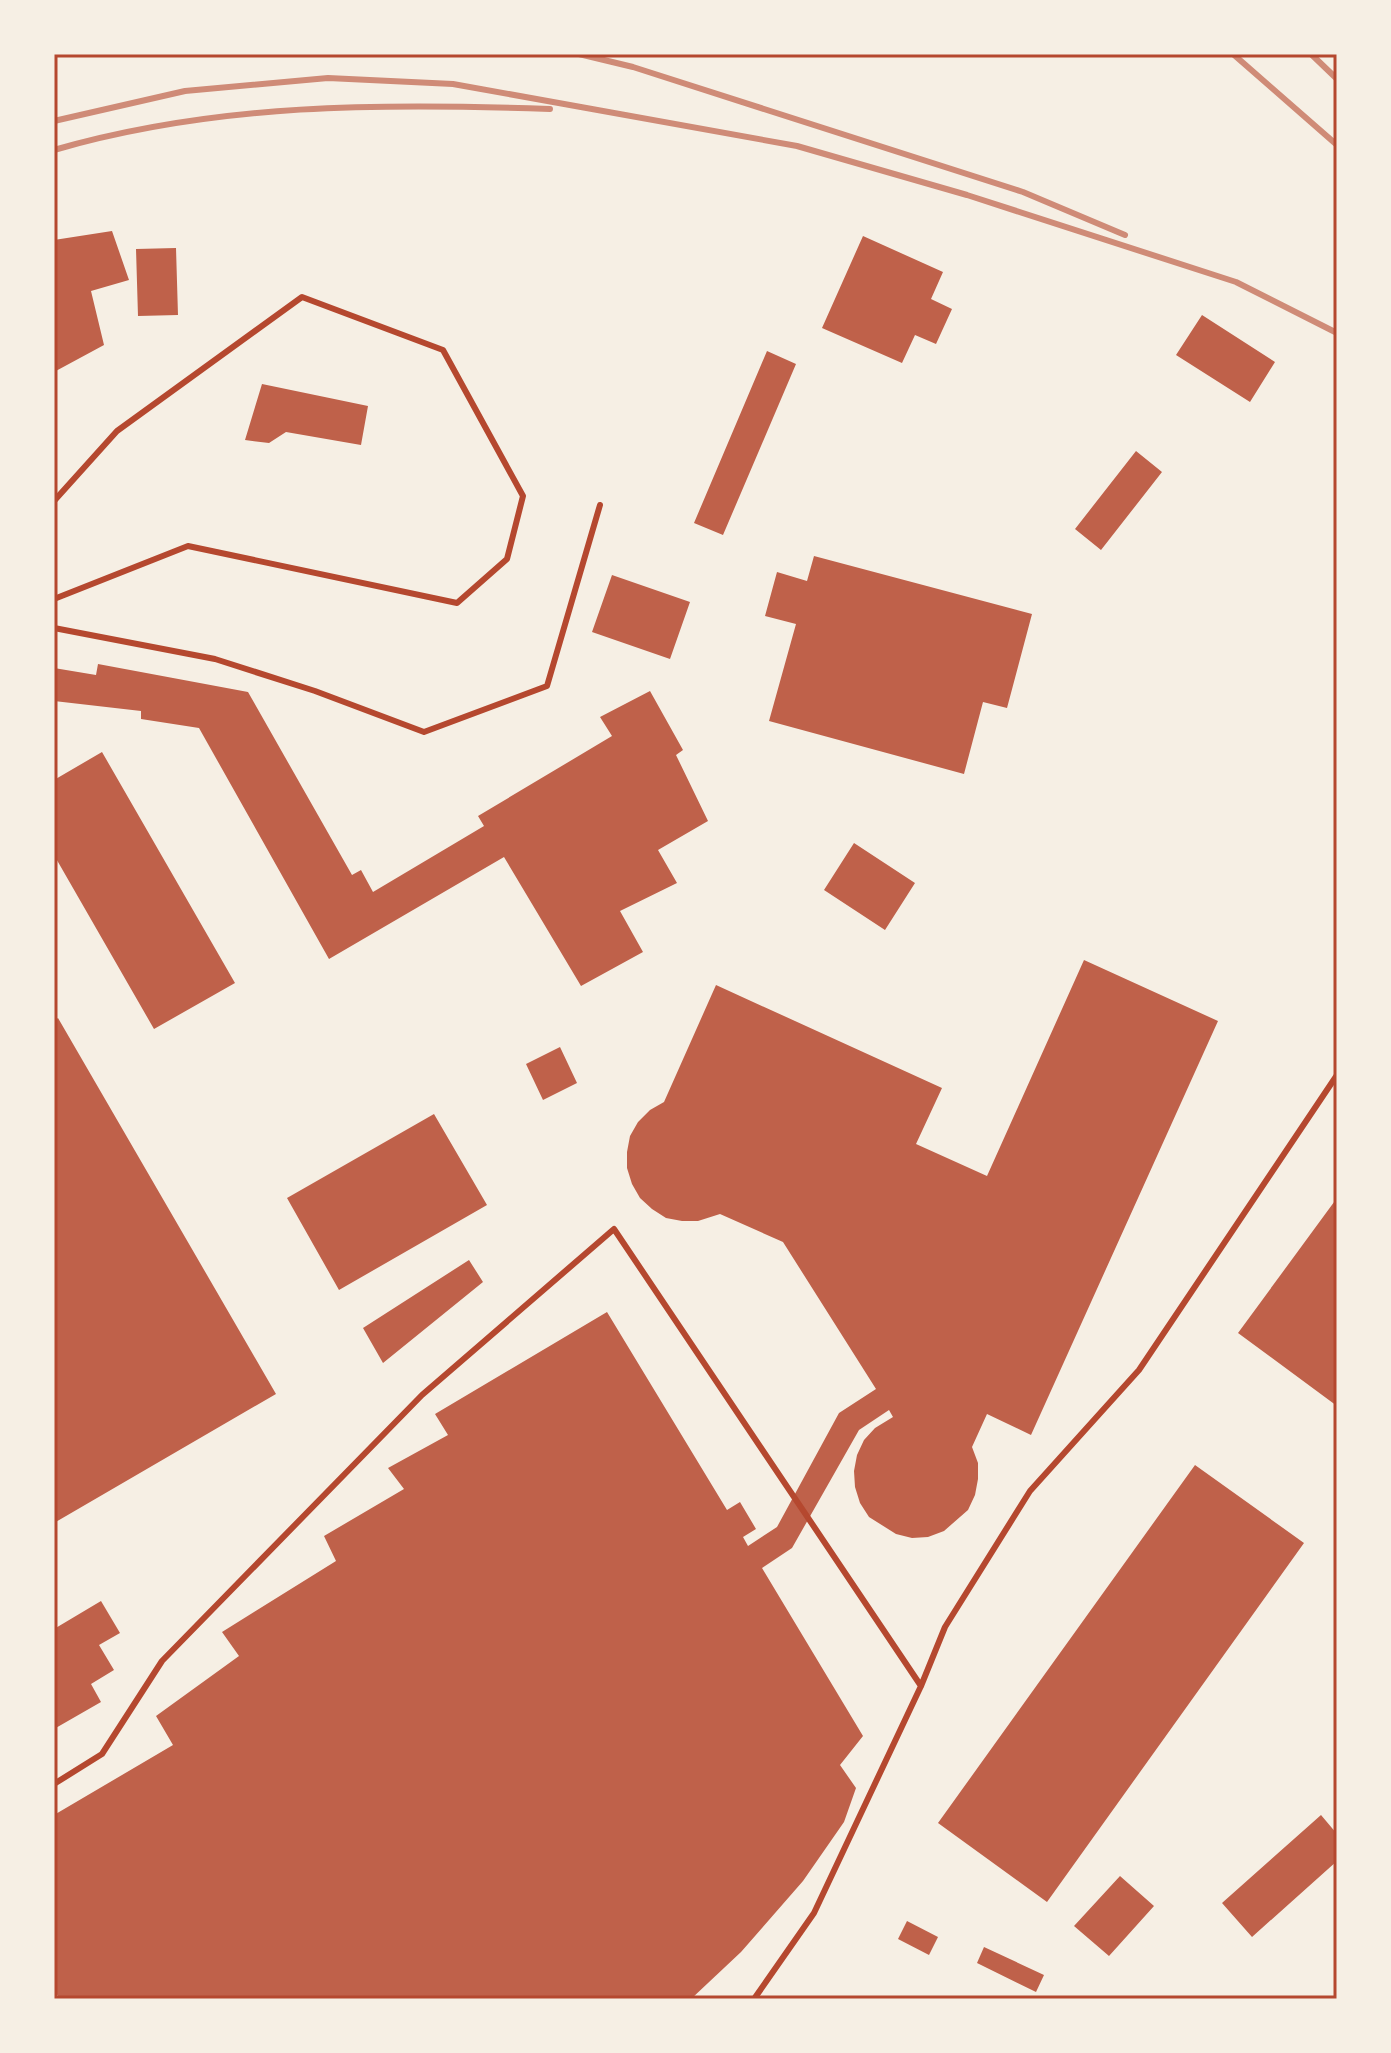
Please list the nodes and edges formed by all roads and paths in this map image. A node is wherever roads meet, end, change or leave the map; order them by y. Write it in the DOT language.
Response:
graph roads {
  1 [pos="54,501"];
  2 [pos="600,505"];
  3 [pos="54,599"];
  4 [pos="54,628"];
  5 [pos="1337,1075"];
  6 [pos="921,1686"];
  7 [pos="54,1784"];
  8 [pos="754,1999"];
  1 -- 3 [label="lane"];
  2 -- 4 [label="lane"];
  5 -- 6 [label="lane"];
  6 -- 7 [label="lane"];
  6 -- 8 [label="lane"];
}
